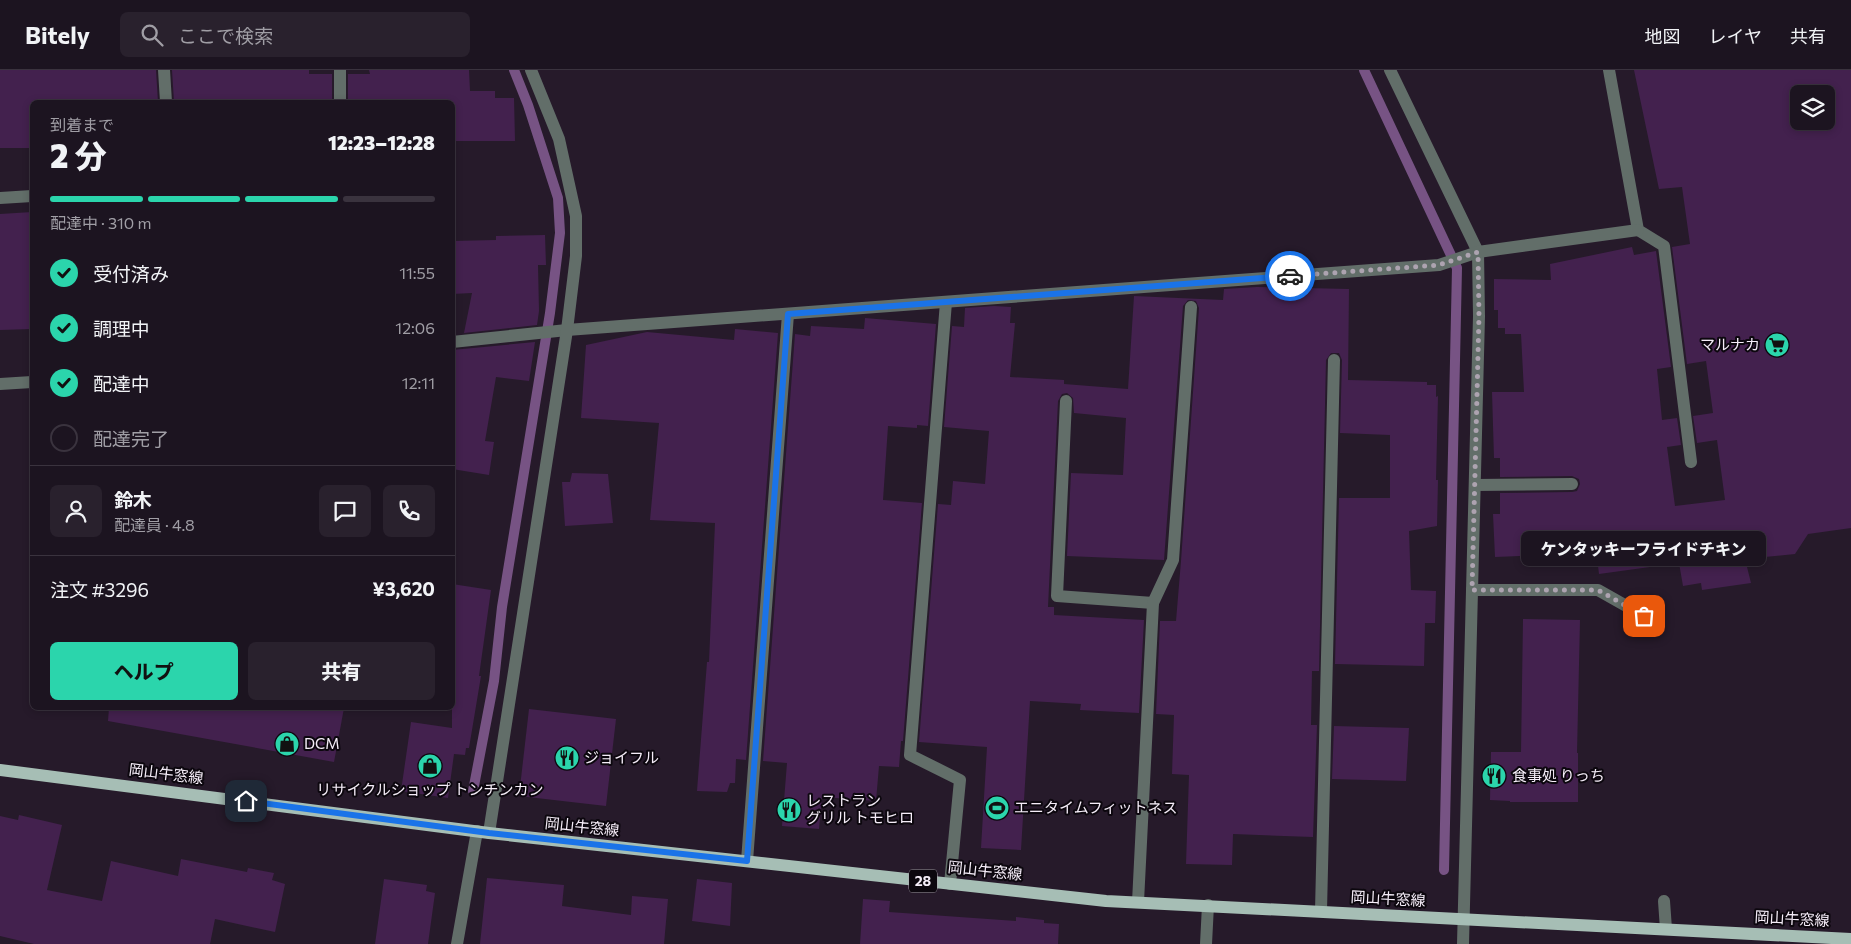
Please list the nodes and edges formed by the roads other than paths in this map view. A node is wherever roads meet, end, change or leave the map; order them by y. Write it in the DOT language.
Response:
graph roads {
  1 [pos="164,70"];
  2 [pos="340,70"];
  3 [pos="531,70"];
  4 [pos="1390,70"];
  5 [pos="1609,70"];
  6 [pos="166,100"];
  7 [pos="340,100"];
  8 [pos="30,196"];
  9 [pos="0,198"];
  10 [pos="1638,230"];
  11 [pos="1478,252"];
  12 [pos="946,302"];
  13 [pos="1191,307"];
  14 [pos="788,314"];
  15 [pos="564,331"];
  16 [pos="455,342"];
  17 [pos="1334,360"];
  18 [pos="30,382"];
  19 [pos="0,384"];
  20 [pos="1066,401"];
  21 [pos="1691,462"];
  22 [pos="1572,484"];
  23 [pos="1474,485"];
  24 [pos="1472,590"];
  25 [pos="1153,604"];
  26 [pos="1644,616"];
  27 [pos="0,770"];
  28 [pos="483,832"];
  29 [pos="747,861"];
  30 [pos="950,884"];
  31 [pos="1664,901"];
  32 [pos="1138,902"];
  33 [pos="1208,905"];
  34 [pos="1321,911"];
  35 [pos="1464,919"];
  36 [pos="1666,929"];
  37 [pos="1851,939"];
  38 [pos="1782,940"];
  39 [pos="457,944"];
  40 [pos="1206,944"];
  41 [pos="1464,944"];
  1 -- 6 [label="street"];
  2 -- 7 [label="street"];
  3 -- 15 [label="street"];
  4 -- 11 [label="street"];
  5 -- 10 [label="street"];
  8 -- 9 [label="street"];
  10 -- 11 [label="street"];
  10 -- 21 [label="street"];
  11 -- 12 [label="street"];
  11 -- 23 [label="street"];
  12 -- 14 [label="street"];
  12 -- 30 [label="street"];
  13 -- 25 [label="street"];
  14 -- 15 [label="street"];
  14 -- 29 [label="street"];
  15 -- 16 [label="street"];
  15 -- 28 [label="street"];
  17 -- 34 [label="street"];
  18 -- 19 [label="street"];
  20 -- 25 [label="street"];
  22 -- 23 [label="street"];
  23 -- 24 [label="street"];
  24 -- 26 [label="street"];
  24 -- 35 [label="street"];
  25 -- 32 [label="street"];
  27 -- 28 [label="main road, 岡山牛窓線 / 28"];
  28 -- 29 [label="main road, 岡山牛窓線 / 28"];
  28 -- 39 [label="street"];
  29 -- 30 [label="main road, 岡山牛窓線 / 28"];
  30 -- 32 [label="main road, 岡山牛窓線 / 28"];
  31 -- 36 [label="street"];
  32 -- 33 [label="main road, 岡山牛窓線 / 28"];
  33 -- 34 [label="main road, 岡山牛窓線 / 28"];
  33 -- 40 [label="street"];
  34 -- 35 [label="main road, 岡山牛窓線 / 28"];
  35 -- 36 [label="main road, 岡山牛窓線 / 28"];
  35 -- 41 [label="street"];
  36 -- 38 [label="main road, 岡山牛窓線 / 28"];
  37 -- 38 [label="main road, 岡山牛窓線 / 28"];
}
